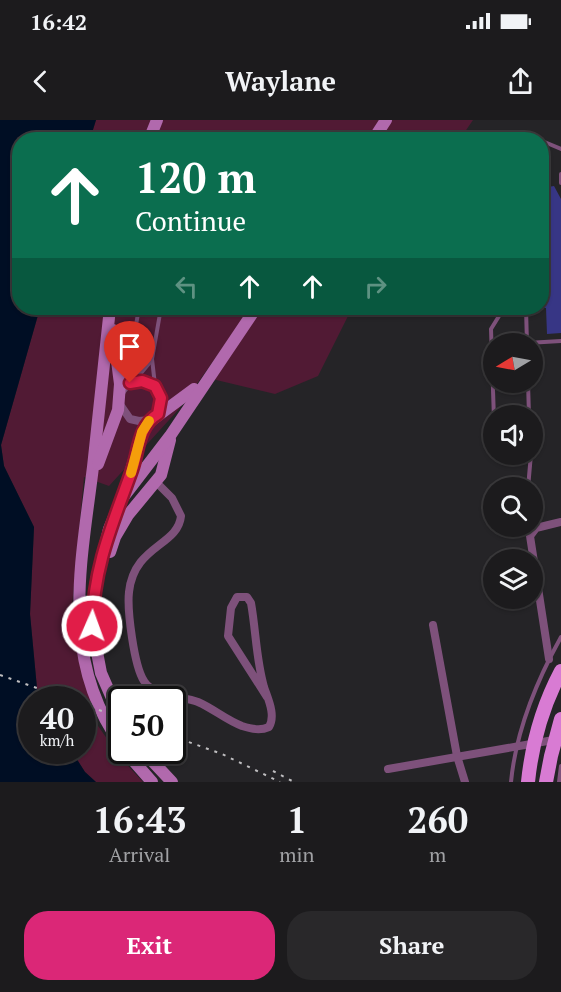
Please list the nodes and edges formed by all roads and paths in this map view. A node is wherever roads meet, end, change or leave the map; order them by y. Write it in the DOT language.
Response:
graph roads {
  1 [pos="561,174"];
  2 [pos="561,183"];
  3 [pos="111,315"];
  4 [pos="112,315"];
  5 [pos="138,315"];
  6 [pos="160,315"];
  7 [pos="251,315"];
  8 [pos="500,315"];
  9 [pos="526,315"];
  10 [pos="527,333"];
  11 [pos="561,341"];
  12 [pos="543,342"];
  13 [pos="154,347"];
  14 [pos="152,359"];
  15 [pos="208,378"];
  16 [pos="133,382"];
  17 [pos="156,388"];
  18 [pos="119,399"];
  19 [pos="494,405"];
  20 [pos="154,417"];
  21 [pos="175,428"];
  22 [pos="156,482"];
  23 [pos="121,500"];
  24 [pos="561,522"];
  25 [pos="86,525"];
  26 [pos="543,525"];
  27 [pos="530,537"];
  28 [pos="93,610"];
  29 [pos="433,626"];
  30 [pos="561,637"];
  31 [pos="549,659"];
  32 [pos="561,670"];
  33 [pos="108,693"];
  34 [pos="267,697"];
  35 [pos="561,719"];
  36 [pos="108,723"];
  37 [pos="558,739"];
  38 [pos="535,743"];
  39 [pos="517,746"];
  40 [pos="457,756"];
  41 [pos="137,764"];
  42 [pos="155,764"];
  43 [pos="561,766"];
  44 [pos="388,769"];
  45 [pos="152,782"];
  46 [pos="172,782"];
  47 [pos="465,782"];
  48 [pos="511,782"];
  49 [pos="528,782"];
  50 [pos="546,782"];
  51 [pos="559,782"];
  1 -- 2 [label="lane"];
  3 -- 25 [label="main road"];
  4 -- 18 [label="main road"];
  5 -- 13 [label="lane"];
  6 -- 13 [label="lane"];
  7 -- 15 [label="main road"];
  8 -- 19 [label="lane"];
  9 -- 10 [label="lane"];
  11 -- 12 [label="lane"];
  13 -- 14 [label="lane"];
  14 -- 16 [label="lane"];
  14 -- 17 [label="lane"];
  15 -- 20 [label="main road"];
  15 -- 21 [label="main road"];
  16 -- 17 [label="street"];
  16 -- 18 [label="street"];
  17 -- 20 [label="street"];
  18 -- 20 [label="street"];
  18 -- 25 [label="main road"];
  20 -- 23 [label="main road"];
  21 -- 22 [label="main road"];
  21 -- 23 [label="main road"];
  22 -- 28 [label="main road"];
  22 -- 34 [label="street"];
  23 -- 28 [label="main road"];
  24 -- 26 [label="street"];
  25 -- 36 [label="main road"];
  27 -- 31 [label="street"];
  28 -- 33 [label="main road"];
  29 -- 40 [label="street"];
  30 -- 31 [label="lane"];
  31 -- 39 [label="lane"];
  32 -- 38 [label="main road"];
  34 -- 34 [label="street"];
  35 -- 37 [label="main road"];
  37 -- 38 [label="street"];
  37 -- 50 [label="main road"];
  38 -- 39 [label="street"];
  38 -- 49 [label="main road"];
  39 -- 40 [label="street"];
  39 -- 48 [label="lane"];
  40 -- 44 [label="street"];
  40 -- 47 [label="street"];
  41 -- 45 [label="main road"];
  42 -- 46 [label="main road"];
  43 -- 51 [label="lane"];
}
